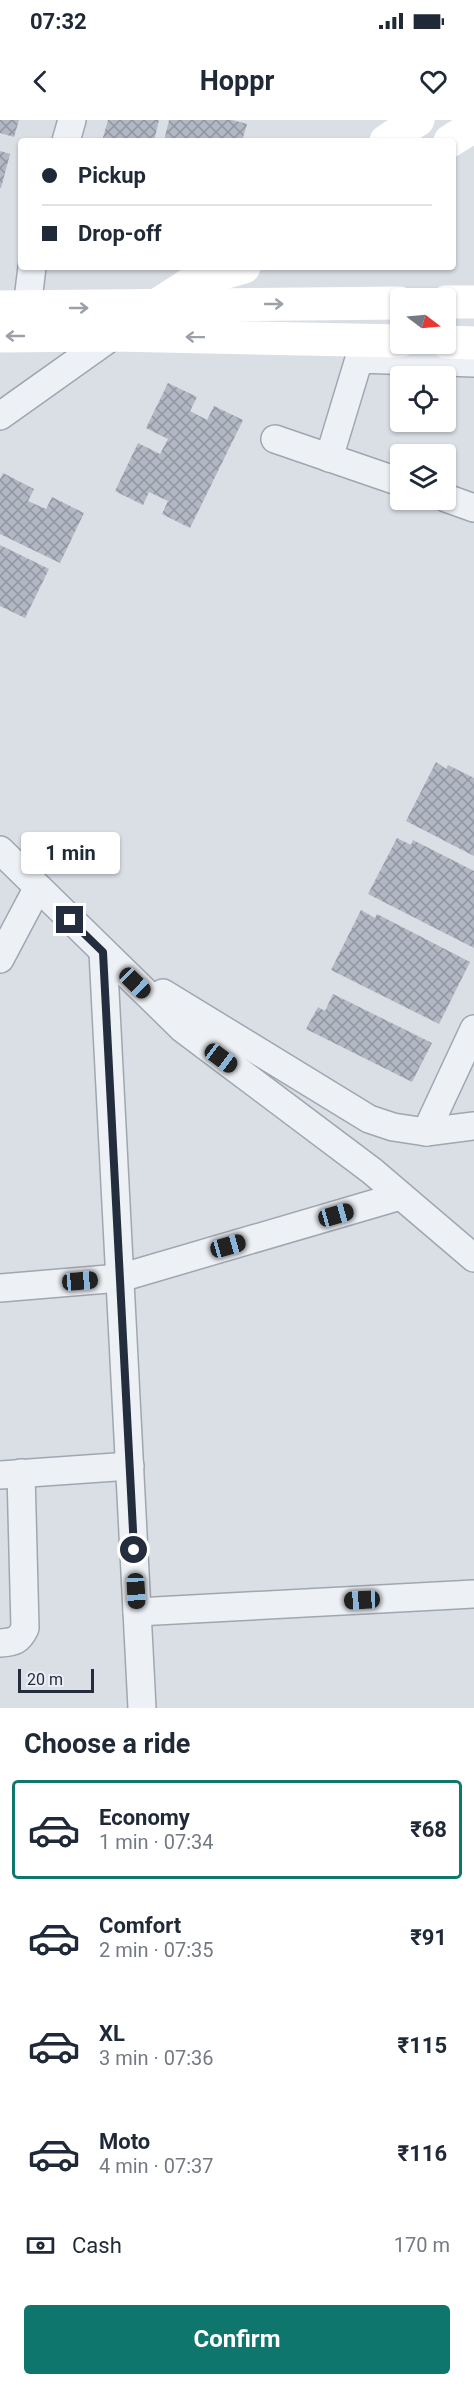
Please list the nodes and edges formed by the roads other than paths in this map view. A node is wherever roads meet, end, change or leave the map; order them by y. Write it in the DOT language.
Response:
graph roads {
  1 [pos="72,120"];
  2 [pos="418,120"];
  3 [pos="474,126"];
  4 [pos="67,138"];
  5 [pos="391,138"];
  6 [pos="455,138"];
  7 [pos="31,270"];
  8 [pos="226,270"];
  9 [pos="201,274"];
  10 [pos="456,302"];
  11 [pos="474,302"];
  12 [pos="390,303"];
  13 [pos="157,305"];
  14 [pos="14,308"];
  15 [pos="114,335"];
  16 [pos="0,336"];
  17 [pos="390,341"];
  18 [pos="456,342"];
  19 [pos="474,343"];
  20 [pos="474,363"];
  21 [pos="0,416"];
  22 [pos="275,439"];
  23 [pos="329,458"];
  24 [pos="390,479"];
  25 [pos="456,502"];
  26 [pos="474,508"];
  27 [pos="0,850"];
  28 [pos="38,889"];
  29 [pos="103,952"];
  30 [pos="0,959"];
  31 [pos="163,993"];
  32 [pos="474,1029"];
  33 [pos="474,1126"];
  34 [pos="426,1132"];
  35 [pos="400,1196"];
  36 [pos="474,1258"];
  37 [pos="120,1278"];
  38 [pos="0,1288"];
  39 [pos="130,1466"];
  40 [pos="11,1474"];
  41 [pos="474,1594"];
  42 [pos="137,1612"];
  43 [pos="0,1642"];
  44 [pos="142,1708"];
  1 -- 4 [label="street"];
  2 -- 5 [label="street"];
  3 -- 6 [label="street"];
  7 -- 14 [label="street"];
  8 -- 9 [label="street"];
  9 -- 13 [label="street"];
  10 -- 11 [label="street"];
  13 -- 12 [label="street, one-way"];
  14 -- 13 [label="street, one-way"];
  13 -- 15 [label="street"];
  15 -- 16 [label="street, one-way"];
  17 -- 15 [label="street, one-way"];
  15 -- 21 [label="street"];
  18 -- 19 [label="street"];
  20 -- 23 [label="street"];
  22 -- 23 [label="street"];
  23 -- 24 [label="street"];
  25 -- 26 [label="street"];
  27 -- 28 [label="street"];
  28 -- 29 [label="street"];
  28 -- 30 [label="street"];
  29 -- 35 [label="street"];
  29 -- 37 [label="street"];
  31 -- 34 [label="street"];
  32 -- 34 [label="street"];
  33 -- 34 [label="street"];
  35 -- 36 [label="street"];
  35 -- 37 [label="street"];
  37 -- 38 [label="street"];
  37 -- 39 [label="street"];
  39 -- 40 [label="street"];
  39 -- 42 [label="street"];
  40 -- 43 [label="street"];
  41 -- 42 [label="street"];
  42 -- 44 [label="street"];
}
